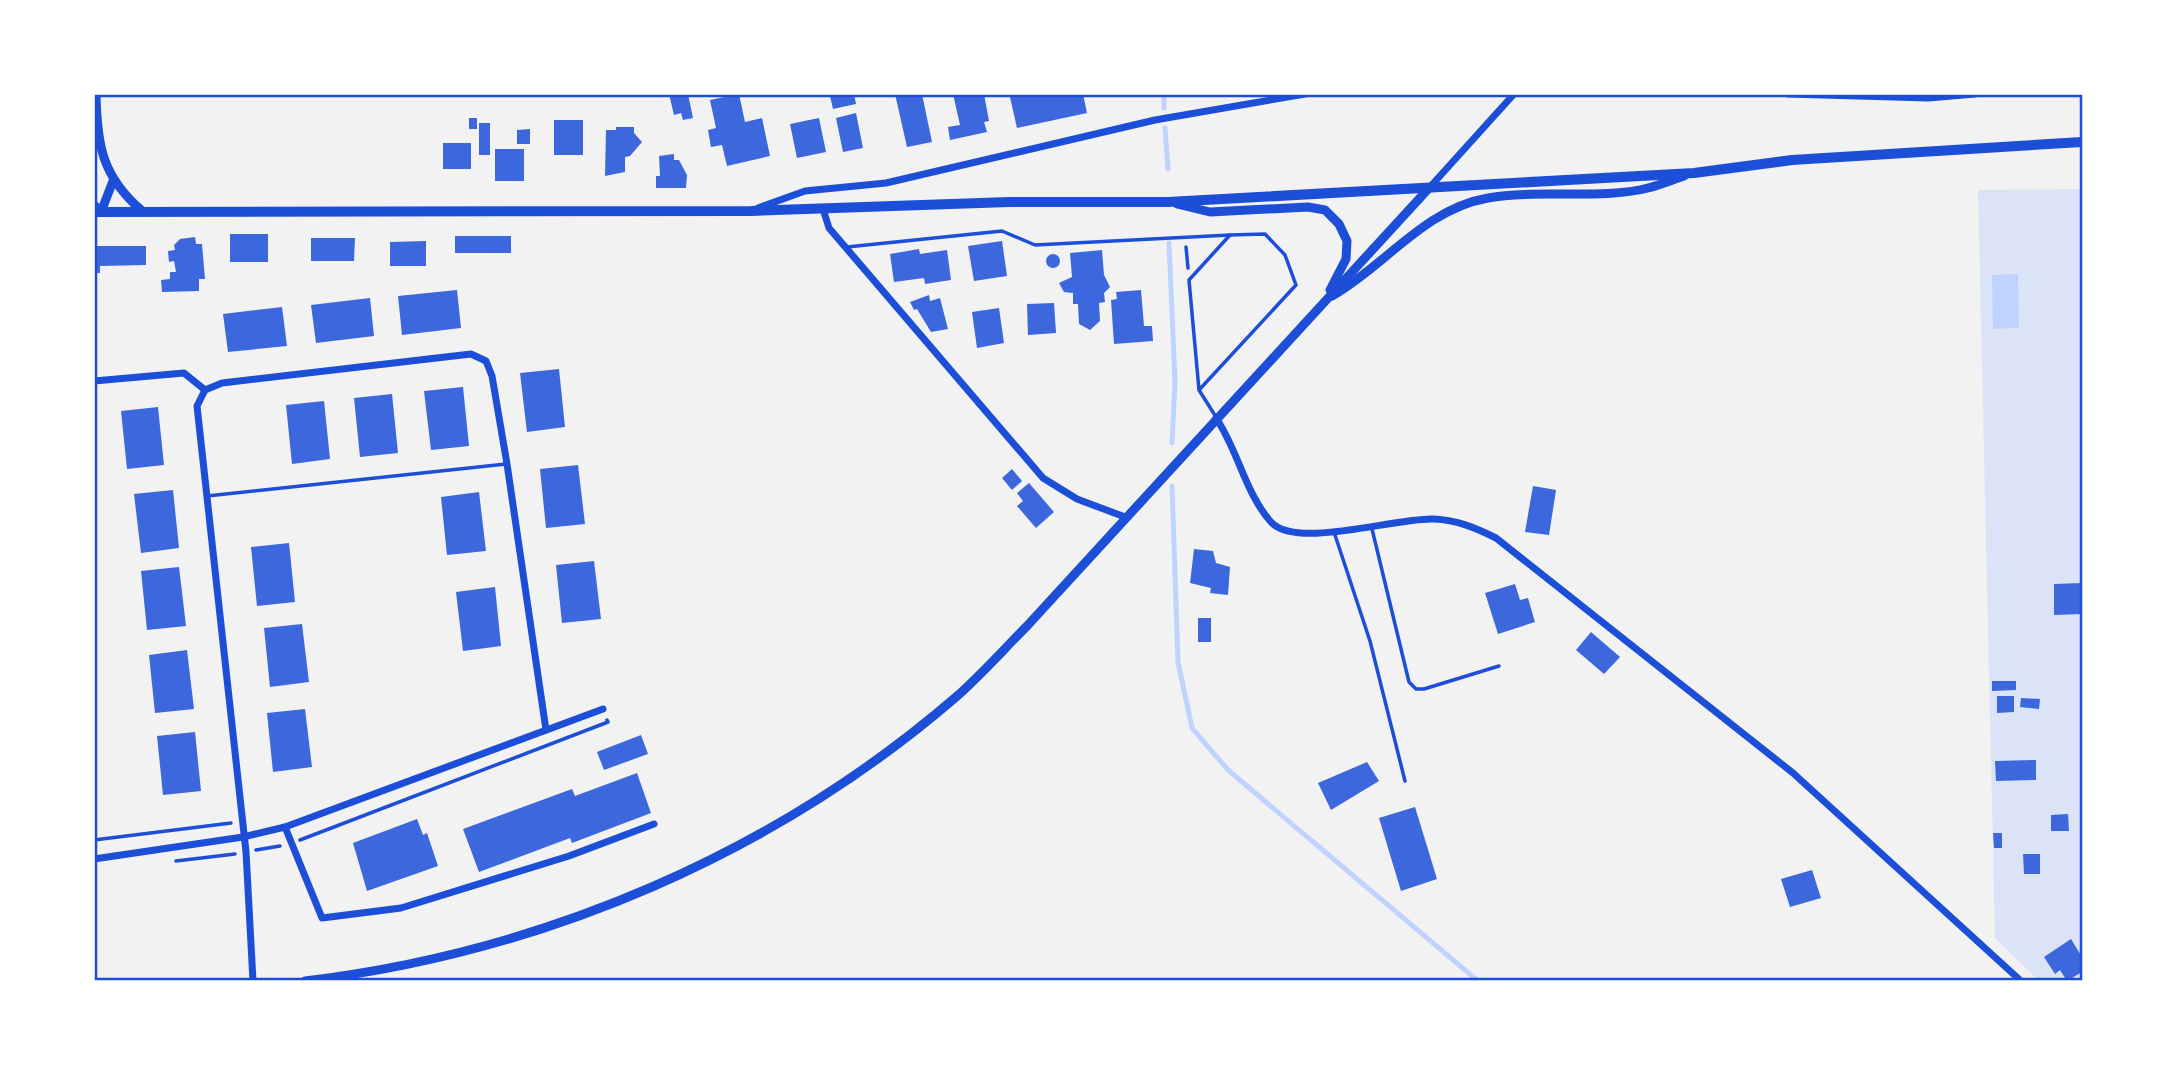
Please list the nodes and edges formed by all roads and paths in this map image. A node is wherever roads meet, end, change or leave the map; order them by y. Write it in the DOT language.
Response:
graph roads {
  1 [pos="96,94"];
  2 [pos="1305,94"];
  3 [pos="1514,94"];
  4 [pos="1788,94"];
  5 [pos="1975,94"];
  6 [pos="95,137"];
  7 [pos="2082,142"];
  8 [pos="1694,173"];
  9 [pos="113,181"];
  10 [pos="1430,187"];
  11 [pos="1168,202"];
  12 [pos="823,209"];
  13 [pos="97,210"];
  14 [pos="141,210"];
  15 [pos="751,211"];
  16 [pos="1230,235"];
  17 [pos="1185,236"];
  18 [pos="845,247"];
  19 [pos="1189,280"];
  20 [pos="1324,300"];
  21 [pos="94,382"];
  22 [pos="205,390"];
  23 [pos="1199,390"];
  24 [pos="1216,418"];
  25 [pos="507,464"];
  26 [pos="205,496"];
  27 [pos="1125,517"];
  28 [pos="1371,527"];
  29 [pos="1334,533"];
  30 [pos="1499,666"];
  31 [pos="603,709"];
  32 [pos="546,730"];
  33 [pos="1405,781"];
  34 [pos="242,822"];
  35 [pos="654,824"];
  36 [pos="285,827"];
  37 [pos="243,837"];
  38 [pos="94,840"];
  39 [pos="94,859"];
  40 [pos="253,981"];
  41 [pos="305,981"];
  42 [pos="2021,981"];
  1 -- 6 [label="street"];
  2 -- 15 [label="street"];
  3 -- 10 [label="street"];
  4 -- 5 [label="street"];
  6 -- 9 [label="street"];
  7 -- 8 [label="main road"];
  8 -- 10 [label="main road"];
  8 -- 20 [label="street"];
  9 -- 13 [label="street"];
  9 -- 14 [label="street"];
  10 -- 11 [label="main road"];
  10 -- 20 [label="street"];
  11 -- 12 [label="main road"];
  11 -- 20 [label="street"];
  12 -- 15 [label="main road"];
  12 -- 18 [label="street"];
  13 -- 14 [label="main road"];
  14 -- 15 [label="main road"];
  16 -- 17 [label="lane"];
  16 -- 19 [label="lane"];
  16 -- 23 [label="lane"];
  17 -- 18 [label="lane"];
  17 -- 19 [label="path"];
  18 -- 27 [label="street"];
  19 -- 23 [label="lane"];
  20 -- 24 [label="street"];
  21 -- 22 [label="street"];
  22 -- 25 [label="street"];
  22 -- 26 [label="street"];
  23 -- 24 [label="lane"];
  24 -- 27 [label="street"];
  24 -- 29 [label="street"];
  25 -- 26 [label="lane"];
  25 -- 32 [label="street"];
  26 -- 34 [label="street"];
  27 -- 41 [label="street"];
  28 -- 29 [label="street"];
  28 -- 30 [label="lane"];
  28 -- 42 [label="street"];
  29 -- 33 [label="lane"];
  31 -- 32 [label="street"];
  32 -- 36 [label="street"];
  34 -- 37 [label="street"];
  34 -- 38 [label="path"];
  35 -- 36 [label="street"];
  36 -- 37 [label="street"];
  37 -- 39 [label="street"];
  37 -- 40 [label="street"];
}
